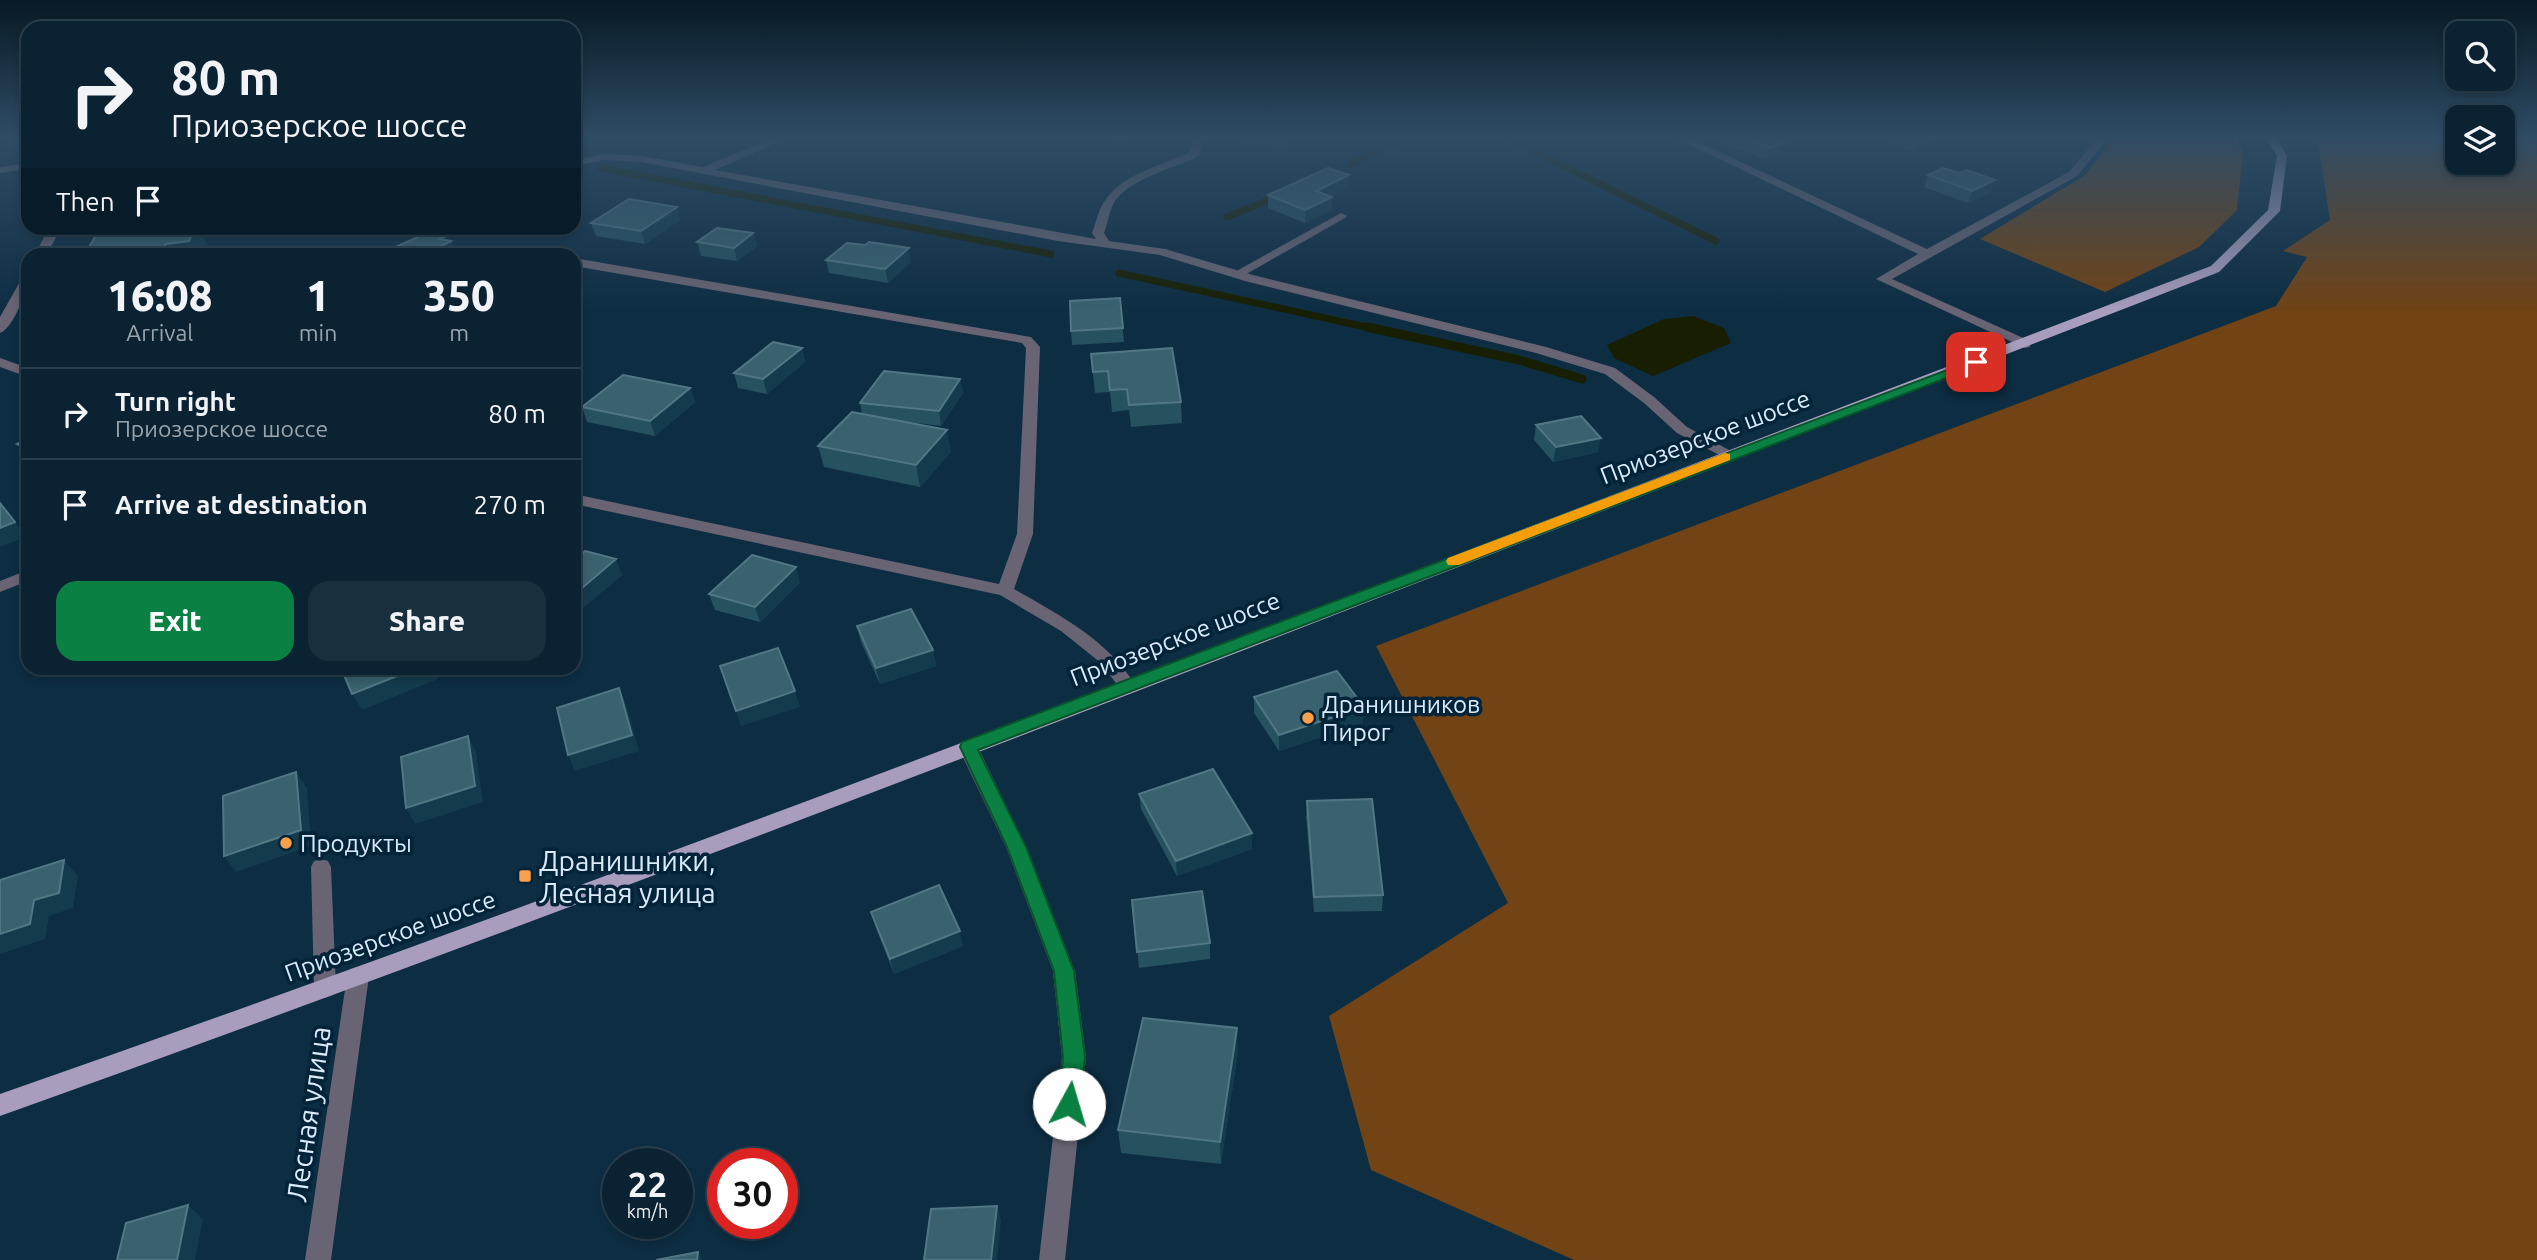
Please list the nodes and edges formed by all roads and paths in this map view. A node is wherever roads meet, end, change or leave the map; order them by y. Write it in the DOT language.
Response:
graph roads {
  1 [pos="840,195"];
  2 [pos="1115,195"];
  3 [pos="1801,195"];
  4 [pos="2035,195"];
  5 [pos="2276,195"];
  6 [pos="1341,216"];
  7 [pos="1104,243"];
  8 [pos="1927,254"];
  9 [pos="581,263"];
  10 [pos="1237,274"];
  11 [pos="21,291"];
  12 [pos="0,329"];
  13 [pos="2025,344"];
  14 [pos="0,362"];
  15 [pos="21,370"];
  16 [pos="1730,455"];
  17 [pos="581,500"];
  18 [pos="21,578"];
  19 [pos="0,587"];
  20 [pos="1005,591"];
  21 [pos="1127,686"];
  22 [pos="968,747"];
  23 [pos="321,867"];
  24 [pos="358,976"];
  25 [pos="325,988"];
  26 [pos="0,1105"];
  27 [pos="318,1260"];
  28 [pos="1052,1260"];
  1 -- 7 [label="street"];
  2 -- 7 [label="street"];
  3 -- 8 [label="street"];
  4 -- 8 [label="street"];
  5 -- 13 [label="main road, Приозерское шоссе"];
  6 -- 10 [label="street"];
  7 -- 10 [label="street"];
  8 -- 13 [label="street"];
  9 -- 20 [label="street"];
  10 -- 16 [label="street"];
  11 -- 12 [label="street"];
  13 -- 16 [label="main road, Приозерское шоссе"];
  14 -- 15 [label="street"];
  16 -- 21 [label="main road, Приозерское шоссе"];
  17 -- 20 [label="street"];
  18 -- 19 [label="street"];
  20 -- 21 [label="street"];
  21 -- 22 [label="main road, Приозерское шоссе"];
  22 -- 24 [label="main road, Приозерское шоссе"];
  22 -- 28 [label="street"];
  23 -- 25 [label="street"];
  24 -- 25 [label="main road, Приозерское шоссе"];
  24 -- 27 [label="street, Лесная улица"];
  25 -- 26 [label="main road, Приозерское шоссе"];
}
